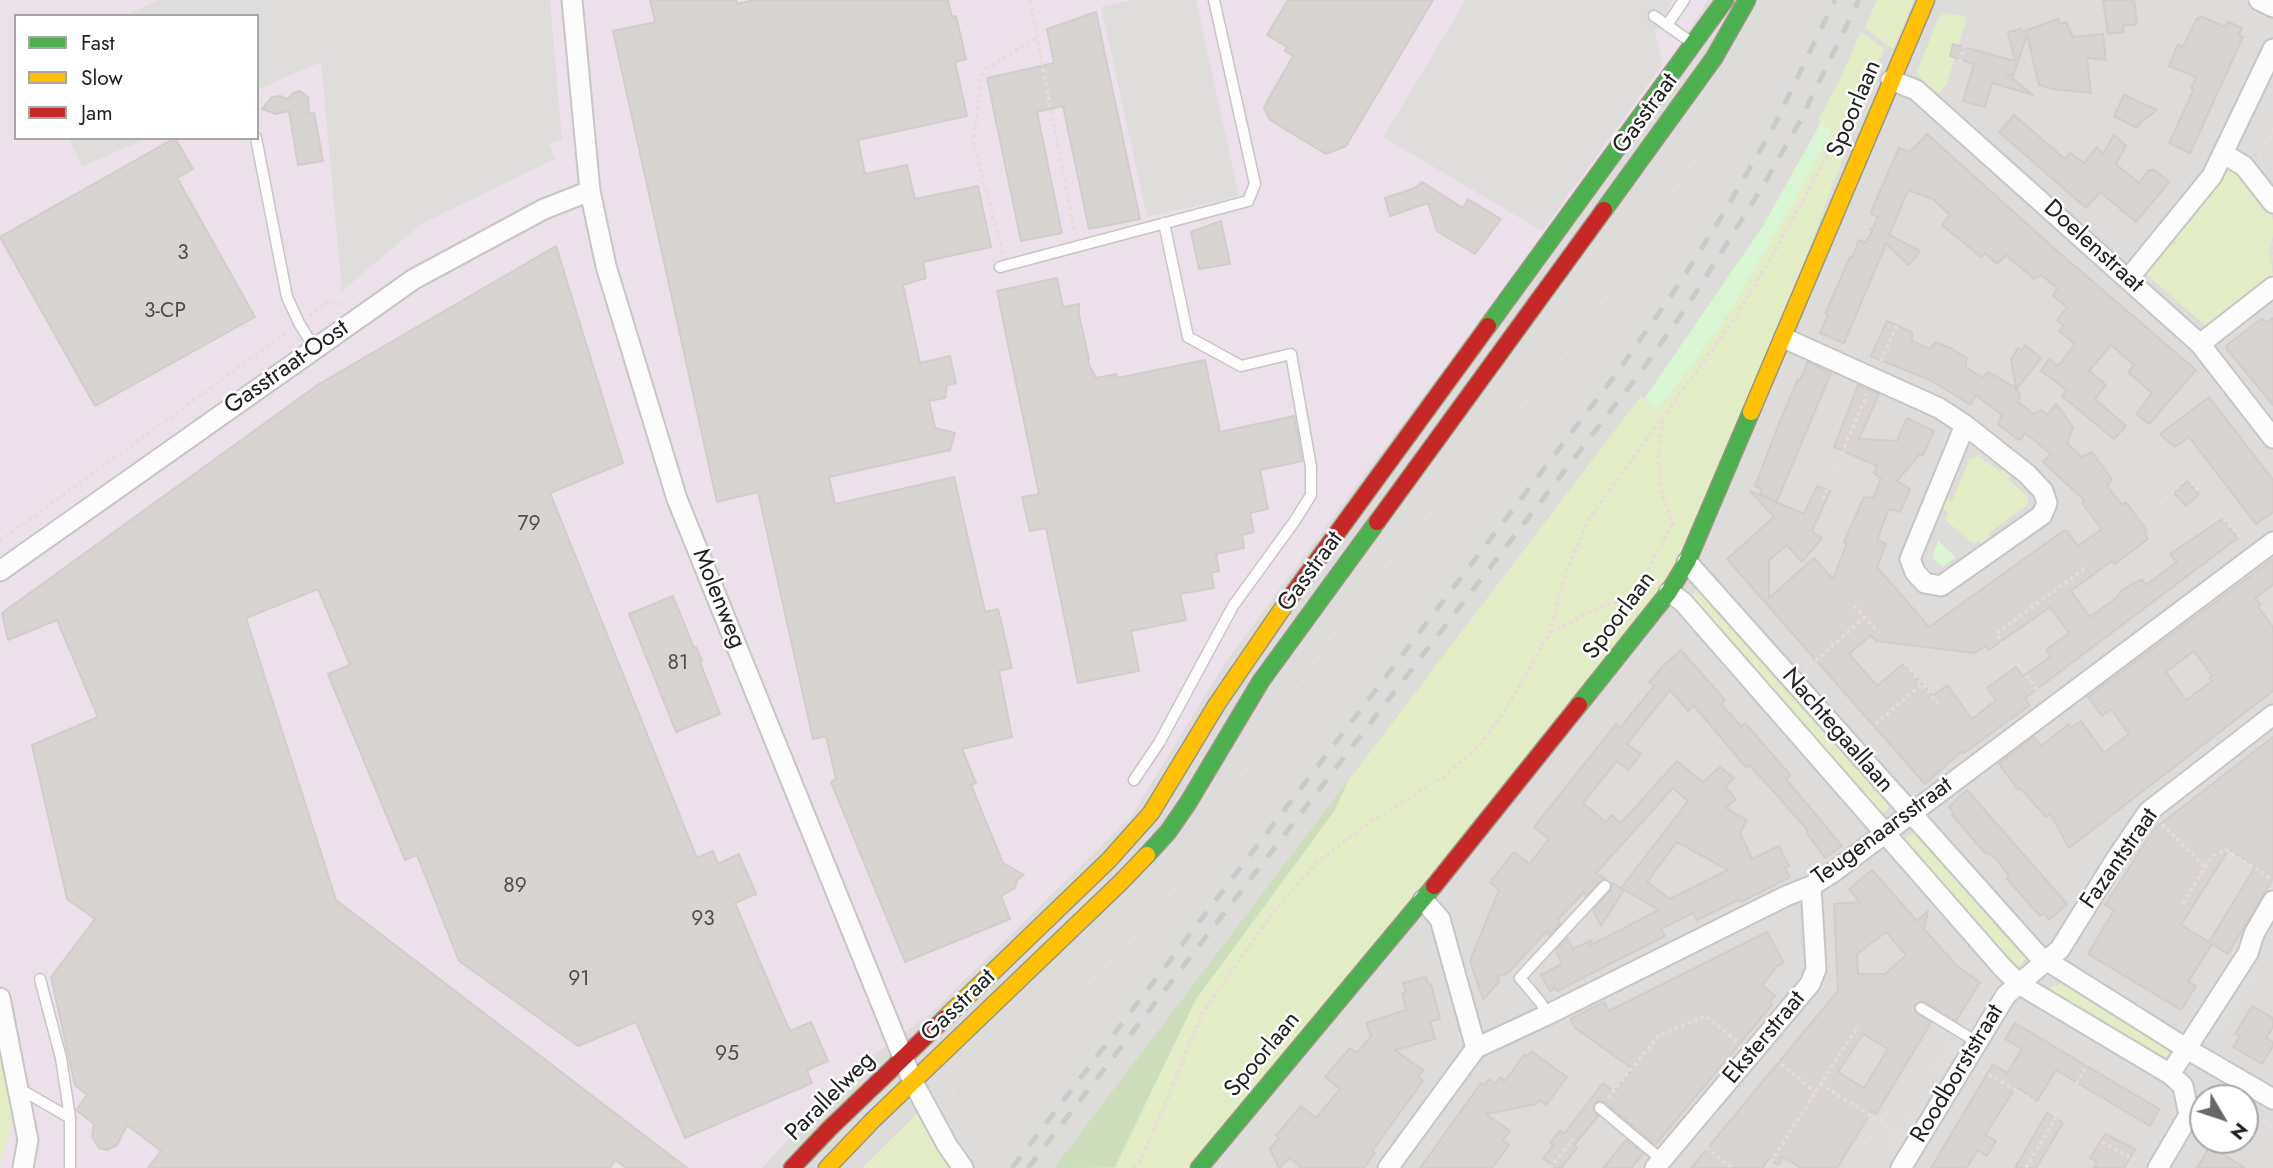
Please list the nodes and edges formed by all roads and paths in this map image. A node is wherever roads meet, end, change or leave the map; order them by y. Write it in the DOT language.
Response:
graph roads {
  1 [pos="470,0"];
  2 [pos="572,0"];
  3 [pos="1031,0"];
  4 [pos="1214,0"];
  5 [pos="1684,0"];
  6 [pos="1747,0"];
  7 [pos="1780,0"];
  8 [pos="1926,0"];
  9 [pos="2209,0"];
  10 [pos="2259,0"];
  11 [pos="1718,3"];
  12 [pos="2273,7"];
  13 [pos="352,10"];
  14 [pos="1975,14"];
  15 [pos="1654,16"];
  16 [pos="1738,18"];
  17 [pos="2262,24"];
  18 [pos="1667,25"];
  19 [pos="1038,37"];
  20 [pos="1695,45"];
  21 [pos="2273,49"];
  22 [pos="1714,58"];
  23 [pos="1868,73"];
  24 [pos="1891,80"];
  25 [pos="1943,113"];
  26 [pos="2273,128"];
  27 [pos="256,140"];
  28 [pos="2224,154"];
  29 [pos="2244,166"];
  30 [pos="590,191"];
  31 [pos="2273,203"];
  32 [pos="1164,223"];
  33 [pos="2273,242"];
  34 [pos="1077,246"];
  35 [pos="2273,262"];
  36 [pos="1003,266"];
  37 [pos="2129,278"];
  38 [pos="1916,283"];
  39 [pos="2273,287"];
  40 [pos="372,308"];
  41 [pos="299,323"];
  42 [pos="1784,338"];
  43 [pos="2200,344"];
  44 [pos="315,349"];
  45 [pos="1874,379"];
  46 [pos="1664,418"];
  47 [pos="1965,425"];
  48 [pos="2273,438"];
  49 [pos="1824,499"];
  50 [pos="2161,503"];
  51 [pos="1673,523"];
  52 [pos="0,541"];
  53 [pos="2273,542"];
  54 [pos="1689,556"];
  55 [pos="2254,556"];
  56 [pos="2088,566"];
  57 [pos="0,571"];
  58 [pos="1669,592"];
  59 [pos="1854,606"];
  60 [pos="1865,617"];
  61 [pos="1879,633"];
  62 [pos="1549,635"];
  63 [pos="1905,664"];
  64 [pos="1794,681"];
  65 [pos="1923,683"];
  66 [pos="1938,703"];
  67 [pos="2051,708"];
  68 [pos="2273,715"];
  69 [pos="1851,746"];
  70 [pos="1134,780"];
  71 [pos="2148,812"];
  72 [pos="1910,813"];
  73 [pos="1886,834"];
  74 [pos="2205,867"];
  75 [pos="2273,880"];
  76 [pos="1605,886"];
  77 [pos="1811,886"];
  78 [pos="1423,900"];
  79 [pos="2273,901"];
  80 [pos="2183,903"];
  81 [pos="2045,961"];
  82 [pos="2000,965"];
  83 [pos="40,979"];
  84 [pos="2019,984"];
  85 [pos="0,998"];
  86 [pos="1921,1008"];
  87 [pos="1547,1015"];
  88 [pos="1942,1021"];
  89 [pos="1857,1026"];
  90 [pos="1957,1030"];
  91 [pos="2105,1036"];
  92 [pos="1977,1042"];
  93 [pos="1476,1048"];
  94 [pos="1755,1049"];
  95 [pos="2187,1049"];
  96 [pos="903,1058"];
  97 [pos="1983,1071"];
  98 [pos="2170,1074"];
  99 [pos="913,1082"];
  100 [pos="1820,1084"];
  101 [pos="20,1089"];
  102 [pos="1815,1092"];
  103 [pos="2273,1099"];
  104 [pos="1600,1108"];
  105 [pos="2058,1115"];
  106 [pos="70,1118"];
  107 [pos="952,1119"];
  108 [pos="1880,1121"];
  109 [pos="1894,1130"];
  110 [pos="1687,1131"];
  111 [pos="2090,1135"];
  112 [pos="1573,1139"];
  113 [pos="2242,1154"];
  114 [pos="2134,1159"];
  115 [pos="1140,1161"];
  116 [pos="1659,1164"];
  117 [pos="23,1168"];
  118 [pos="70,1168"];
  119 [pos="792,1168"];
  120 [pos="827,1168"];
  121 [pos="963,1168"];
  122 [pos="1134,1168"];
  123 [pos="1140,1168"];
  124 [pos="1199,1168"];
  125 [pos="1388,1168"];
  126 [pos="1550,1168"];
  127 [pos="1732,1168"];
  128 [pos="1767,1168"];
  129 [pos="1851,1168"];
  130 [pos="1870,1168"];
  131 [pos="1901,1168"];
  132 [pos="2026,1168"];
  133 [pos="2129,1168"];
  134 [pos="2149,1168"];
  135 [pos="2158,1168"];
  136 [pos="2266,1168"];
  1 -- 13 [label="path"];
  2 -- 30 [label="street, Molenweg"];
  3 -- 19 [label="path"];
  4 -- 32 [label="lane"];
  5 -- 18 [label="lane"];
  6 -- 16 [label="street, Gasstraat"];
  7 -- 107 [label="path"];
  8 -- 24 [label="street, Spoorlaan"];
  9 -- 17 [label="path"];
  10 -- 12 [label="street"];
  11 -- 16 [label="street, Gasstraat"];
  11 -- 20 [label="street, Gasstraat"];
  14 -- 25 [label="path"];
  15 -- 18 [label="lane"];
  16 -- 22 [label="street, Gasstraat"];
  18 -- 20 [label="lane"];
  19 -- 34 [label="path"];
  19 -- 36 [label="path"];
  20 -- 22 [label="street"];
  20 -- 96 [label="street, Gasstraat"];
  21 -- 28 [label="street"];
  22 -- 99 [label="street, Gasstraat"];
  23 -- 46 [label="path"];
  24 -- 25 [label="street, Doelenstraat"];
  24 -- 42 [label="street, Spoorlaan"];
  25 -- 37 [label="street, Doelenstraat"];
  26 -- 29 [label="path"];
  27 -- 41 [label="lane"];
  28 -- 29 [label="street"];
  28 -- 37 [label="street"];
  29 -- 31 [label="street"];
  30 -- 40 [label="street, Gasstraat-Oost"];
  30 -- 96 [label="street, Molenweg"];
  32 -- 34 [label="lane"];
  32 -- 70 [label="lane"];
  33 -- 35 [label="path"];
  34 -- 36 [label="lane"];
  37 -- 43 [label="street, Doelenstraat"];
  38 -- 45 [label="path"];
  39 -- 43 [label="street"];
  40 -- 41 [label="path"];
  40 -- 44 [label="street, Gasstraat-Oost"];
  41 -- 44 [label="lane"];
  41 -- 52 [label="path"];
  42 -- 45 [label="street"];
  42 -- 54 [label="street, Spoorlaan"];
  43 -- 48 [label="street, Doelenstraat"];
  44 -- 57 [label="street, Gasstraat-Oost"];
  45 -- 47 [label="street"];
  45 -- 49 [label="path"];
  46 -- 51 [label="path"];
  46 -- 62 [label="path"];
  47 -- 47 [label="street"];
  50 -- 55 [label="path"];
  51 -- 54 [label="path"];
  51 -- 62 [label="path"];
  53 -- 55 [label="street, Teugenaarsstraat"];
  54 -- 58 [label="street, Spoorlaan"];
  54 -- 64 [label="street, Nachtegaallaan"];
  55 -- 67 [label="street, Teugenaarsstraat"];
  56 -- 67 [label="path"];
  58 -- 73 [label="street, Nachtegaallaan"];
  58 -- 78 [label="street, Spoorlaan"];
  59 -- 60 [label="path"];
  60 -- 61 [label="path"];
  60 -- 64 [label="path"];
  62 -- 115 [label="path"];
  63 -- 65 [label="path"];
  64 -- 69 [label="street, Nachtegaallaan"];
  65 -- 66 [label="path"];
  65 -- 69 [label="path"];
  67 -- 72 [label="street, Teugenaarsstraat"];
  68 -- 71 [label="street, Fazantstraat"];
  69 -- 72 [label="street, Nachtegaallaan"];
  71 -- 74 [label="path"];
  71 -- 81 [label="street, Fazantstraat"];
  72 -- 73 [label="street, Teugenaarsstraat"];
  72 -- 81 [label="street, Nachtegaallaan"];
  73 -- 77 [label="street, Teugenaarsstraat"];
  73 -- 82 [label="street, Nachtegaallaan"];
  74 -- 75 [label="path"];
  74 -- 80 [label="path"];
  76 -- 87 [label="lane"];
  77 -- 87 [label="street, Teugenaarsstraat"];
  77 -- 94 [label="street, Eksterstraat"];
  78 -- 93 [label="street"];
  78 -- 124 [label="street, Spoorlaan"];
  79 -- 95 [label="street"];
  81 -- 84 [label="street"];
  81 -- 95 [label="street, Nachtegaallaan"];
  82 -- 84 [label="street, Nachtegaallaan"];
  82 -- 90 [label="path"];
  83 -- 106 [label="lane"];
  84 -- 91 [label="street, Nachtegaallaan"];
  84 -- 92 [label="street, Roodborststraat"];
  85 -- 101 [label="street"];
  86 -- 88 [label="lane"];
  87 -- 93 [label="street, Teugenaarsstraat"];
  88 -- 90 [label="lane"];
  88 -- 108 [label="path"];
  89 -- 100 [label="path"];
  90 -- 92 [label="lane"];
  90 -- 109 [label="path"];
  91 -- 98 [label="street, Nachtegaallaan"];
  91 -- 105 [label="path"];
  92 -- 131 [label="street, Roodborststraat"];
  93 -- 125 [label="street, Teugenaarsstraat"];
  94 -- 102 [label="path"];
  94 -- 104 [label="path"];
  94 -- 110 [label="street, Eksterstraat"];
  95 -- 98 [label="street"];
  95 -- 103 [label="street, Nachtegaallaan"];
  96 -- 99 [label="street, Molenweg"];
  96 -- 119 [label="street, Parallelweg"];
  97 -- 105 [label="path"];
  98 -- 135 [label="street"];
  99 -- 120 [label="street, Parallelweg"];
  99 -- 121 [label="street, Molenweg"];
  100 -- 102 [label="path"];
  100 -- 108 [label="path"];
  101 -- 106 [label="lane"];
  101 -- 117 [label="street"];
  102 -- 128 [label="path"];
  104 -- 116 [label="lane"];
  105 -- 132 [label="path"];
  106 -- 118 [label="lane"];
  108 -- 109 [label="path"];
  108 -- 129 [label="path"];
  109 -- 130 [label="path"];
  110 -- 116 [label="street, Eksterstraat"];
  110 -- 127 [label="path"];
  111 -- 114 [label="path"];
  112 -- 126 [label="path"];
  113 -- 136 [label="path"];
  114 -- 133 [label="path"];
  114 -- 134 [label="path"];
  115 -- 122 [label="path"];
  115 -- 123 [label="path"];
}
